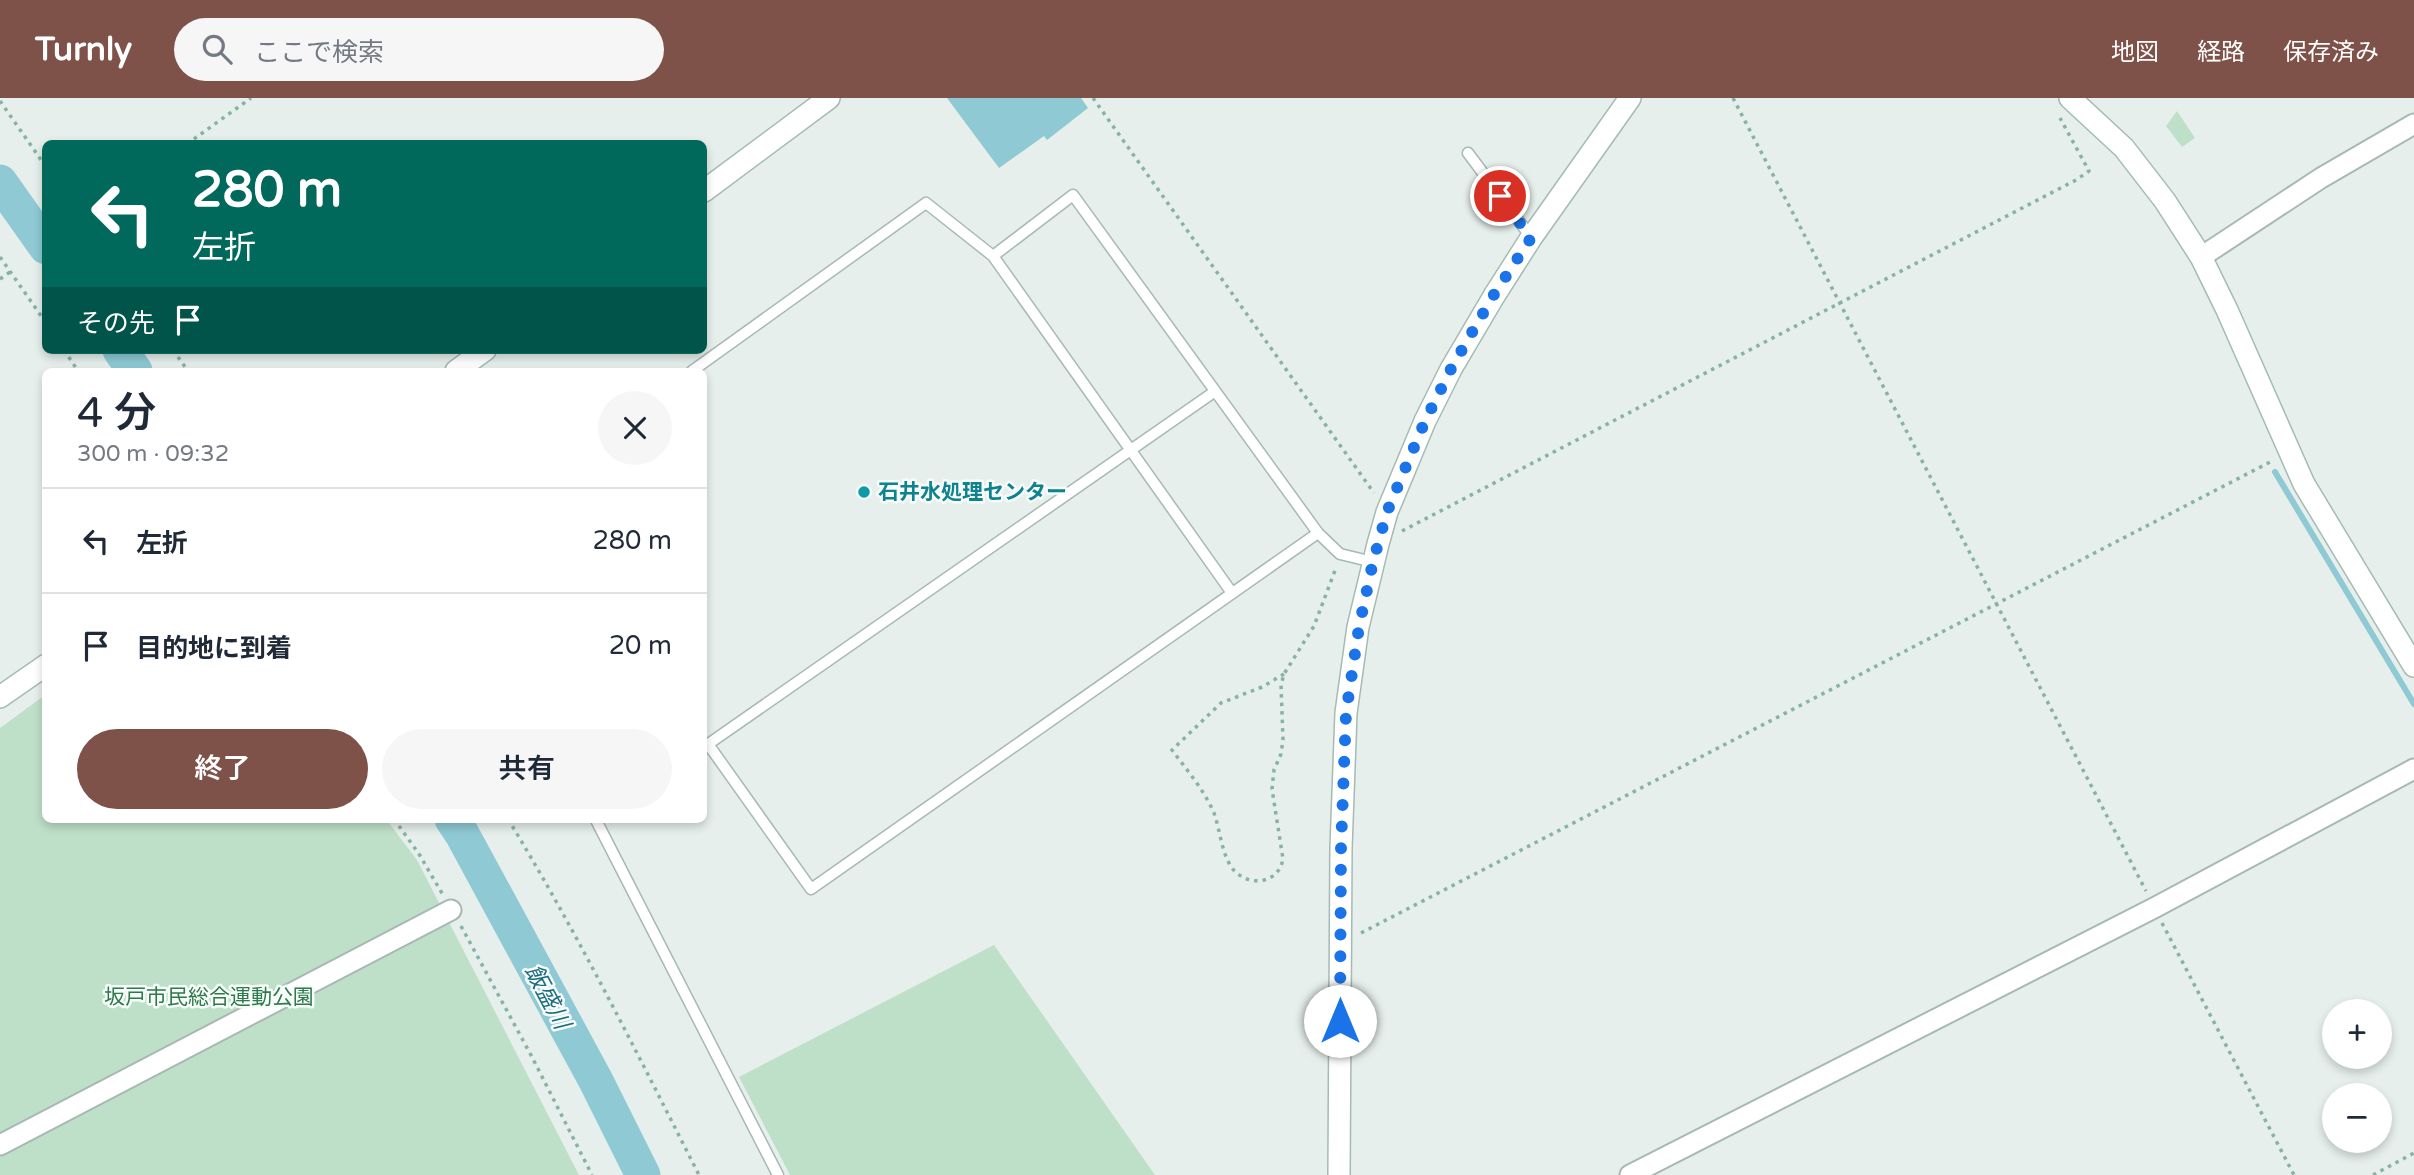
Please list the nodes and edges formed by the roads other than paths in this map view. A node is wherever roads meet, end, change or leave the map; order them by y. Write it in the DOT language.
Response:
graph roads {
  1 [pos="829,98"];
  2 [pos="1630,98"];
  3 [pos="2064,105"];
  4 [pos="2414,124"];
  5 [pos="1468,153"];
  6 [pos="707,189"];
  7 [pos="1531,238"];
  8 [pos="993,256"];
  9 [pos="2201,257"];
  10 [pos="479,354"];
  11 [pos="460,368"];
  12 [pos="696,368"];
  13 [pos="1214,391"];
  14 [pos="1132,449"];
  15 [pos="1318,533"];
  16 [pos="1375,553"];
  17 [pos="1232,593"];
  18 [pos="2414,666"];
  19 [pos="42,668"];
  20 [pos="0,697"];
  21 [pos="707,745"];
  22 [pos="707,747"];
  23 [pos="2414,769"];
  24 [pos="599,823"];
  25 [pos="452,909"];
  26 [pos="0,1145"];
  27 [pos="778,1175"];
  28 [pos="1339,1175"];
  29 [pos="1630,1175"];
  1 -- 6 [label="main road"];
  2 -- 7 [label="main road"];
  3 -- 9 [label="main road"];
  4 -- 9 [label="street"];
  5 -- 7 [label="lane"];
  7 -- 16 [label="main road"];
  8 -- 12 [label="lane"];
  8 -- 13 [label="lane"];
  8 -- 14 [label="lane"];
  9 -- 18 [label="main road"];
  10 -- 11 [label="main road"];
  13 -- 14 [label="lane"];
  13 -- 15 [label="lane"];
  14 -- 17 [label="lane"];
  14 -- 21 [label="lane"];
  15 -- 16 [label="lane"];
  15 -- 17 [label="lane"];
  16 -- 28 [label="main road"];
  17 -- 22 [label="lane"];
  19 -- 20 [label="main road"];
  23 -- 29 [label="street"];
  24 -- 27 [label="lane"];
  25 -- 26 [label="street"];
}
